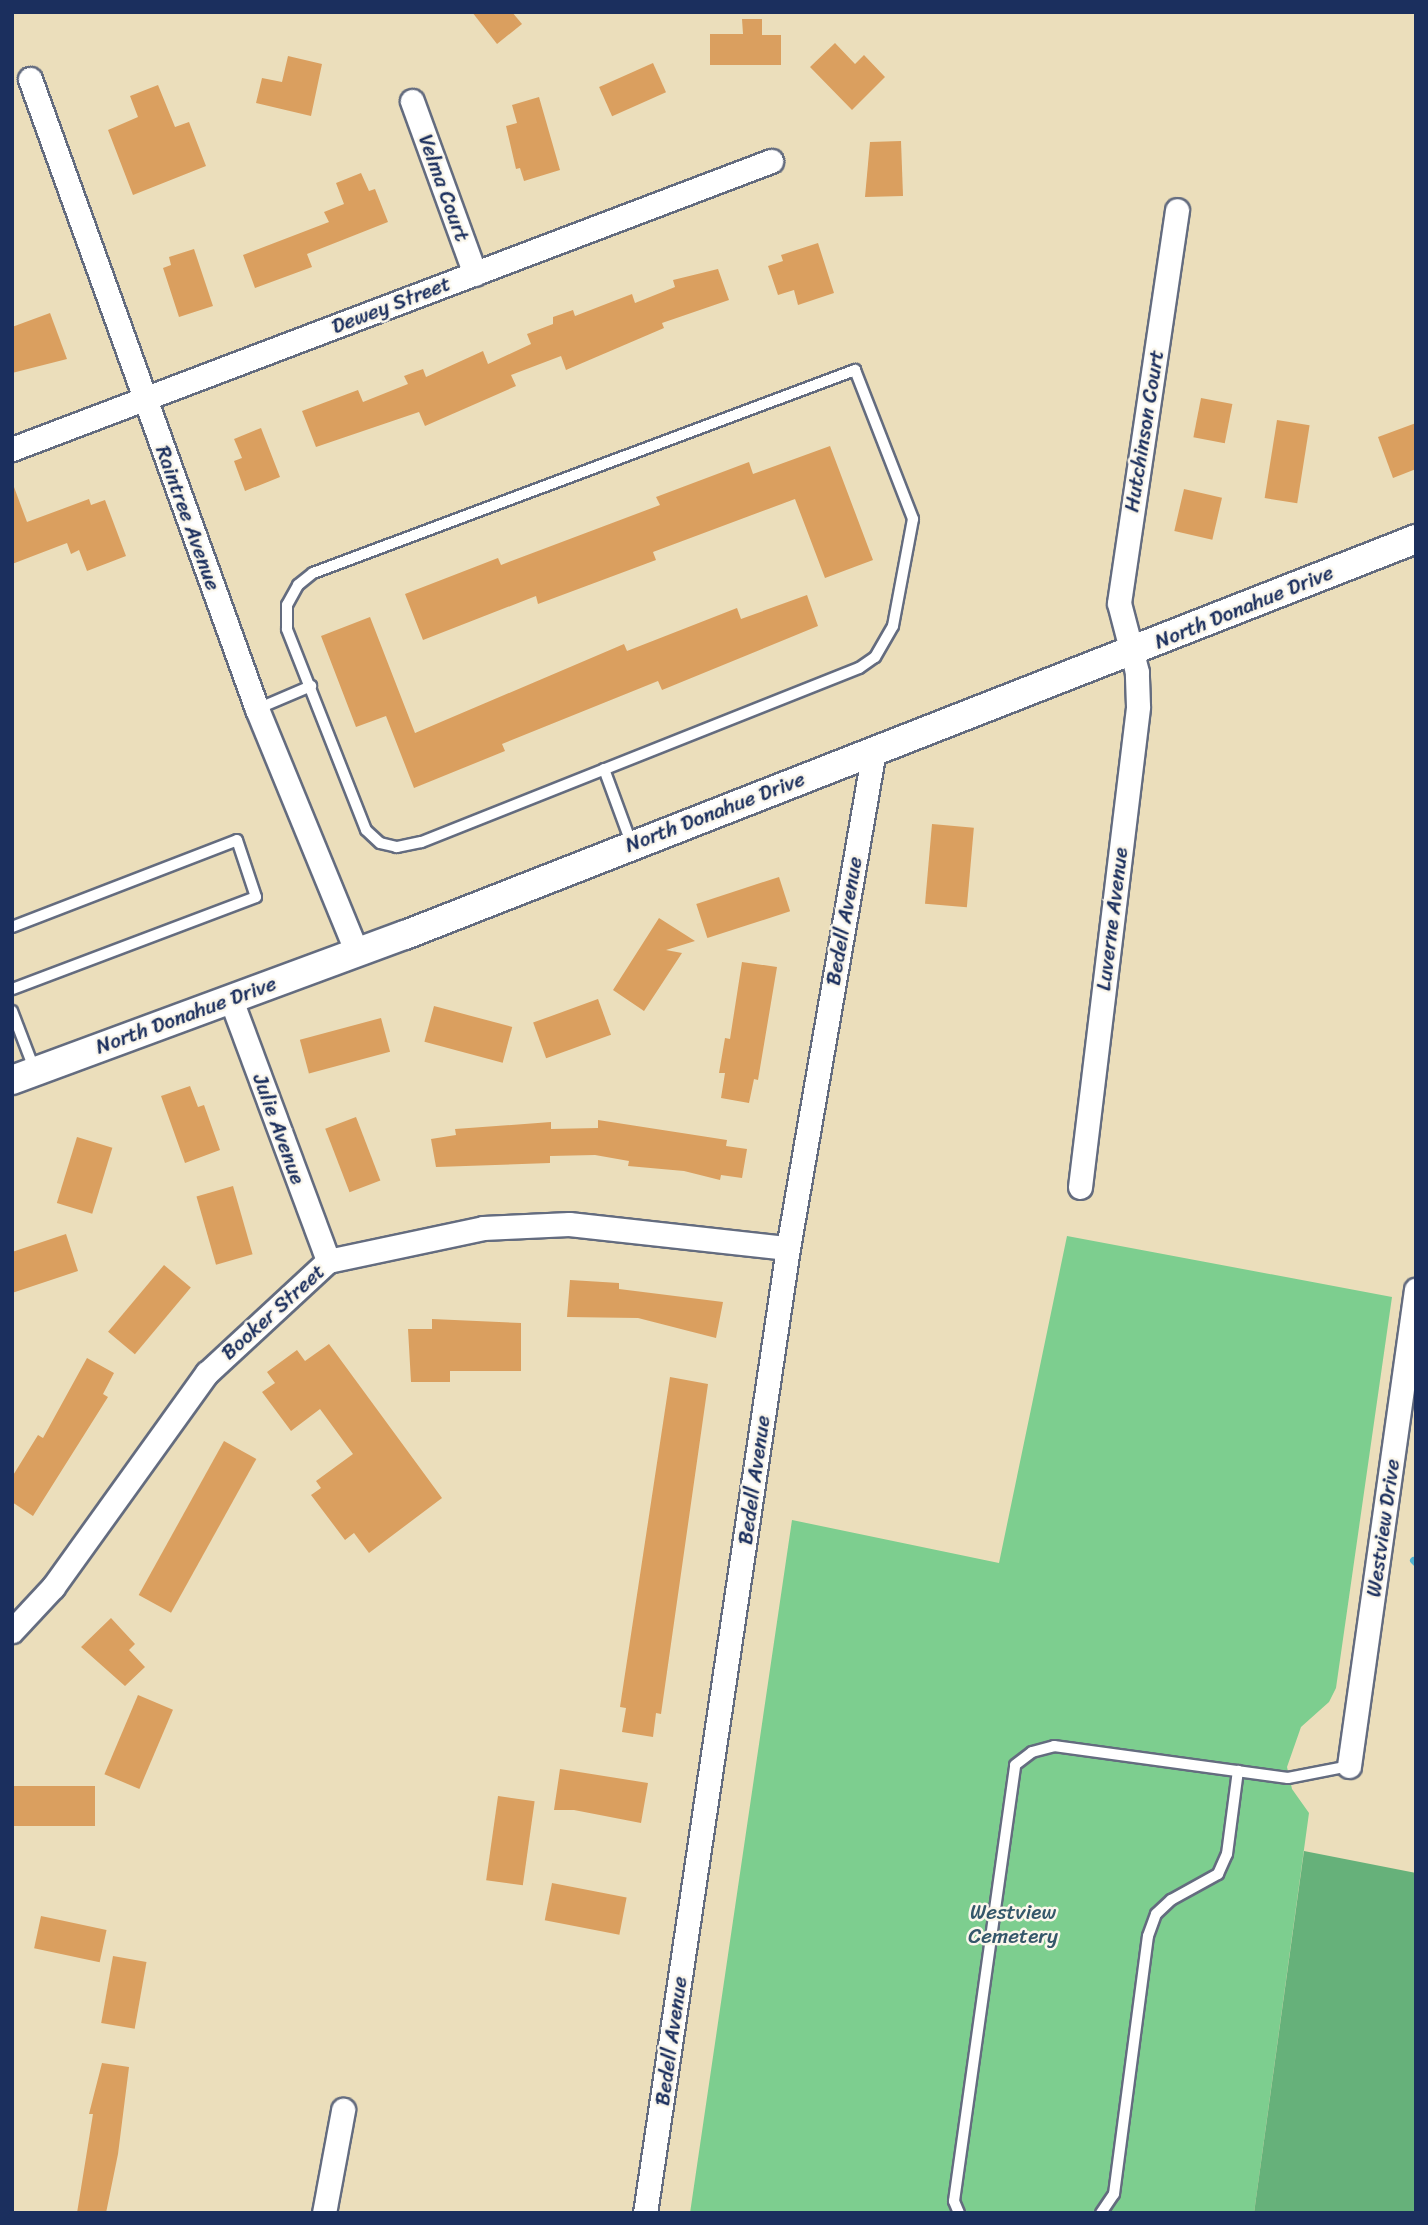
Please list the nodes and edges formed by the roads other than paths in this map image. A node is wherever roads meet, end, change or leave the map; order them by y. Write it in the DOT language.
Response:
graph roads {
  1 [pos="30,79"];
  2 [pos="412,101"];
  3 [pos="771,162"];
  4 [pos="1177,210"];
  5 [pos="475,274"];
  6 [pos="145,398"];
  7 [pos="12,449"];
  8 [pos="1416,539"];
  9 [pos="1132,652"];
  10 [pos="311,687"];
  11 [pos="257,709"];
  12 [pos="874,750"];
  13 [pos="604,769"];
  14 [pos="632,845"];
  15 [pos="12,927"];
  16 [pos="357,953"];
  17 [pos="12,989"];
  18 [pos="230,997"];
  19 [pos="12,1011"];
  20 [pos="24,1075"];
  21 [pos="1080,1187"];
  22 [pos="788,1248"];
  23 [pos="328,1261"];
  24 [pos="1416,1290"];
  25 [pos="12,1631"];
  26 [pos="1349,1766"];
  27 [pos="1238,1771"];
  28 [pos="343,2110"];
  29 [pos="324,2213"];
  30 [pos="645,2213"];
  31 [pos="959,2213"];
  32 [pos="1101,2213"];
  1 -- 6 [label="street, Raintree Avenue"];
  2 -- 5 [label="street, Velma Court"];
  3 -- 5 [label="street, Dewey Street"];
  4 -- 9 [label="street, Hutchinson Court"];
  5 -- 6 [label="street, Dewey Street"];
  6 -- 7 [label="street, Dewey Street"];
  6 -- 11 [label="street, Raintree Avenue"];
  8 -- 9 [label="street, North Donahue Drive"];
  9 -- 12 [label="street, North Donahue Drive"];
  9 -- 21 [label="street, Luverne Avenue"];
  10 -- 11 [label="lane"];
  10 -- 13 [label="lane"];
  10 -- 13 [label="lane"];
  11 -- 16 [label="street, Raintree Avenue"];
  12 -- 14 [label="street, North Donahue Drive"];
  12 -- 22 [label="street, Bedell Avenue"];
  13 -- 14 [label="lane"];
  14 -- 16 [label="street, North Donahue Drive"];
  15 -- 17 [label="lane"];
  16 -- 18 [label="street, North Donahue Drive"];
  18 -- 20 [label="street, North Donahue Drive"];
  18 -- 23 [label="street, Julie Avenue"];
  19 -- 20 [label="lane"];
  22 -- 23 [label="street, Booker Street"];
  22 -- 30 [label="street, Bedell Avenue"];
  23 -- 25 [label="street, Booker Street"];
  24 -- 26 [label="street, Westview Drive"];
  26 -- 27 [label="lane"];
  27 -- 31 [label="lane"];
  27 -- 32 [label="lane"];
  28 -- 29 [label="street"];
}
